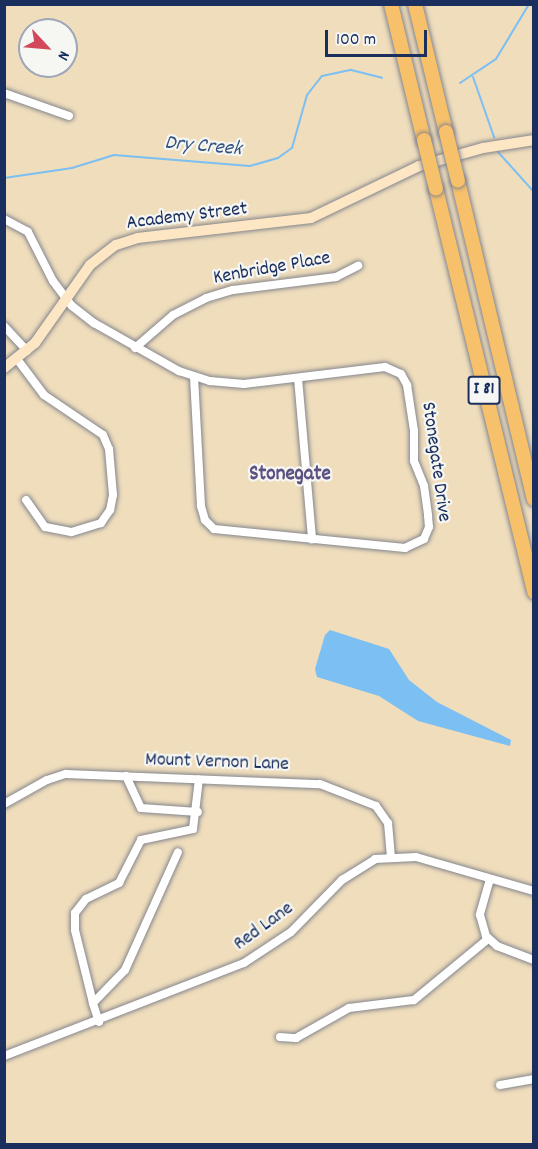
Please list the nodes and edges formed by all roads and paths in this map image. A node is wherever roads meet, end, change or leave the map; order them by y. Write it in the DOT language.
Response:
graph roads {
  1 [pos="391,4"];
  2 [pos="415,4"];
  3 [pos="4,93"];
  4 [pos="69,116"];
  5 [pos="534,140"];
  6 [pos="4,219"];
  7 [pos="357,266"];
  8 [pos="65,299"];
  9 [pos="4,326"];
  10 [pos="135,348"];
  11 [pos="27,351"];
  12 [pos="17,359"];
  13 [pos="4,368"];
  14 [pos="194,377"];
  15 [pos="298,378"];
  16 [pos="534,499"];
  17 [pos="26,500"];
  18 [pos="312,539"];
  19 [pos="534,592"];
  20 [pos="126,776"];
  21 [pos="199,779"];
  22 [pos="4,804"];
  23 [pos="198,812"];
  24 [pos="178,852"];
  25 [pos="391,856"];
  26 [pos="490,879"];
  27 [pos="534,891"];
  28 [pos="488,939"];
  29 [pos="534,960"];
  30 [pos="93,1003"];
  31 [pos="99,1022"];
  32 [pos="280,1037"];
  33 [pos="4,1056"];
  34 [pos="534,1079"];
  35 [pos="500,1085"];
  1 -- 19 [label="highway, I 81, bridge"];
  2 -- 16 [label="highway, I 81, bridge"];
  3 -- 4 [label="street"];
  5 -- 8 [label="street, Academy Street"];
  6 -- 8 [label="street, Stonegate Drive"];
  7 -- 10 [label="street, Kenbridge Place"];
  8 -- 10 [label="street, Stonegate Drive"];
  8 -- 11 [label="street, Academy Street"];
  9 -- 11 [label="street"];
  10 -- 14 [label="street, Stonegate Drive"];
  11 -- 12 [label="street, Academy Street"];
  12 -- 13 [label="street, Academy Street"];
  12 -- 17 [label="street"];
  14 -- 15 [label="street, Stonegate Drive"];
  14 -- 18 [label="street, Stonegate Drive"];
  15 -- 18 [label="street"];
  15 -- 18 [label="street, Stonegate Drive"];
  20 -- 21 [label="street, Mount Vernon Lane"];
  20 -- 22 [label="street, Mount Vernon Lane"];
  20 -- 23 [label="street"];
  21 -- 23 [label="street"];
  21 -- 25 [label="street, Mount Vernon Lane"];
  23 -- 30 [label="street"];
  24 -- 30 [label="street"];
  25 -- 26 [label="street, Red Lane"];
  25 -- 31 [label="street, Red Lane"];
  26 -- 27 [label="street, Red Lane"];
  26 -- 28 [label="street"];
  28 -- 29 [label="street"];
  28 -- 32 [label="street"];
  30 -- 31 [label="street"];
  31 -- 33 [label="street, Red Lane"];
  34 -- 35 [label="street"];
}
